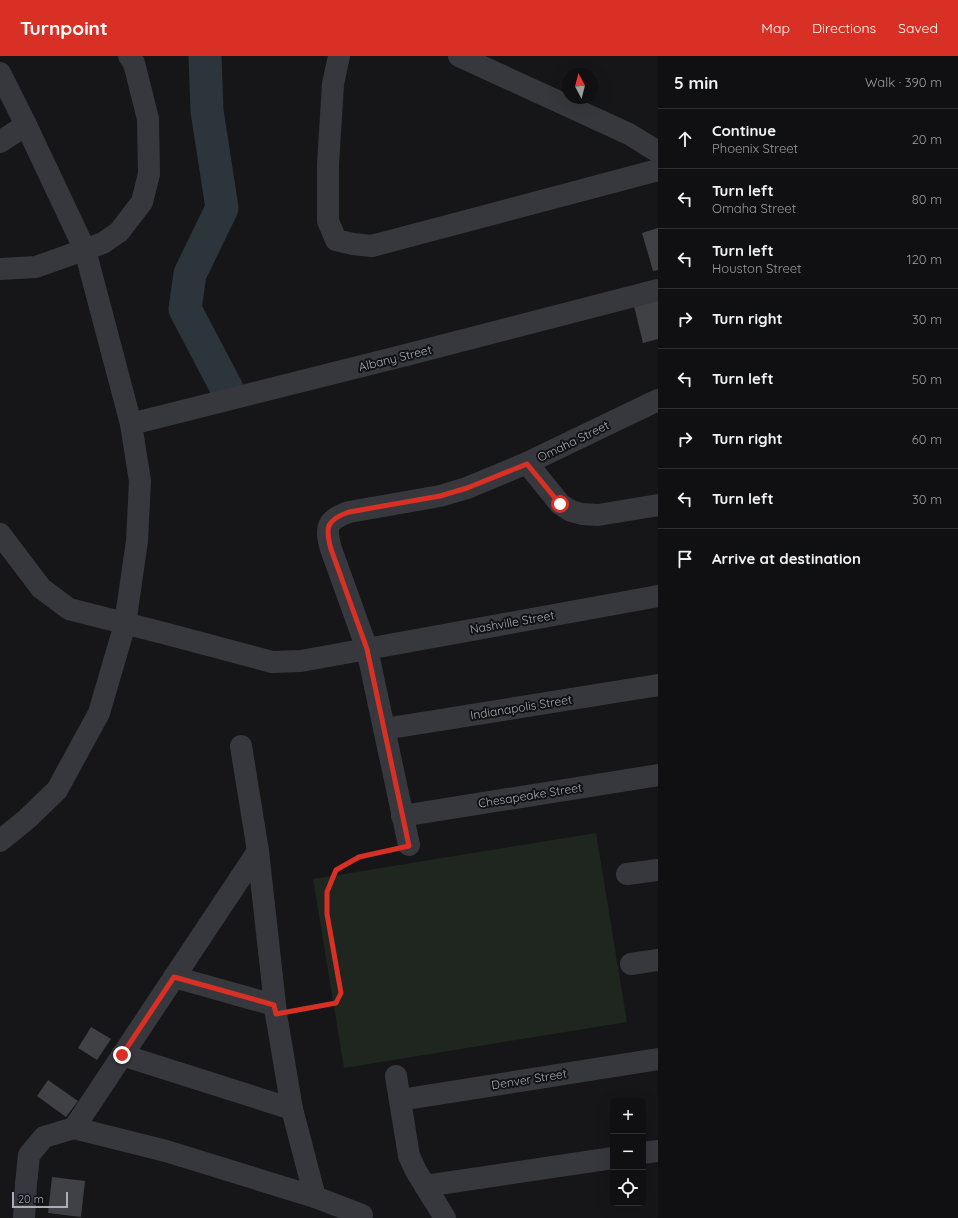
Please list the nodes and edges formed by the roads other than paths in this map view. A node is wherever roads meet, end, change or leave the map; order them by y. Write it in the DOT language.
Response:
graph roads {
  1 [pos="130,56"];
  2 [pos="339,56"];
  3 [pos="459,56"];
  4 [pos="0,74"];
  5 [pos="26,125"];
  6 [pos="0,142"];
  7 [pos="658,152"];
  8 [pos="658,170"];
  9 [pos="86,250"];
  10 [pos="0,269"];
  11 [pos="658,290"];
  12 [pos="658,400"];
  13 [pos="131,424"];
  14 [pos="527,464"];
  15 [pos="658,505"];
  16 [pos="0,534"];
  17 [pos="658,596"];
  18 [pos="125,624"];
  19 [pos="367,649"];
  20 [pos="658,685"];
  21 [pos="384,729"];
  22 [pos="241,746"];
  23 [pos="658,775"];
  24 [pos="402,816"];
  25 [pos="0,841"];
  26 [pos="409,846"];
  27 [pos="258,851"];
  28 [pos="658,870"];
  29 [pos="627,874"];
  30 [pos="658,960"];
  31 [pos="631,964"];
  32 [pos="174,977"];
  33 [pos="275,1010"];
  34 [pos="122,1055"];
  35 [pos="658,1059"];
  36 [pos="396,1076"];
  37 [pos="400,1100"];
  38 [pos="292,1109"];
  39 [pos="74,1128"];
  40 [pos="658,1151"];
  41 [pos="646,1153"];
  42 [pos="610,1158"];
  43 [pos="425,1186"];
  44 [pos="315,1197"];
  45 [pos="362,1215"];
  46 [pos="24,1218"];
  47 [pos="445,1218"];
  1 -- 9 [label="street"];
  2 -- 8 [label="street"];
  3 -- 7 [label="street"];
  4 -- 5 [label="street"];
  5 -- 6 [label="street"];
  5 -- 9 [label="street"];
  9 -- 10 [label="street"];
  9 -- 13 [label="street"];
  11 -- 13 [label="street, Albany Street"];
  12 -- 14 [label="street, Omaha Street"];
  13 -- 18 [label="street"];
  14 -- 15 [label="street"];
  14 -- 19 [label="street, Omaha Street"];
  16 -- 18 [label="street, Nashville Street"];
  17 -- 19 [label="street, Nashville Street"];
  18 -- 19 [label="street, Nashville Street"];
  18 -- 25 [label="street"];
  19 -- 21 [label="street"];
  20 -- 21 [label="street, Indianapolis Street"];
  21 -- 24 [label="street"];
  22 -- 27 [label="street"];
  23 -- 24 [label="street, Chesapeake Street"];
  24 -- 26 [label="street"];
  27 -- 32 [label="street"];
  27 -- 33 [label="street"];
  28 -- 29 [label="street"];
  30 -- 31 [label="street"];
  32 -- 33 [label="street"];
  32 -- 34 [label="street"];
  33 -- 38 [label="street"];
  34 -- 38 [label="street"];
  34 -- 39 [label="street"];
  35 -- 37 [label="street, Denver Street"];
  36 -- 37 [label="street"];
  37 -- 43 [label="street"];
  38 -- 44 [label="street"];
  39 -- 44 [label="street"];
  39 -- 46 [label="street"];
  40 -- 41 [label="street"];
  42 -- 43 [label="street"];
  43 -- 47 [label="street"];
  44 -- 45 [label="street"];
}
